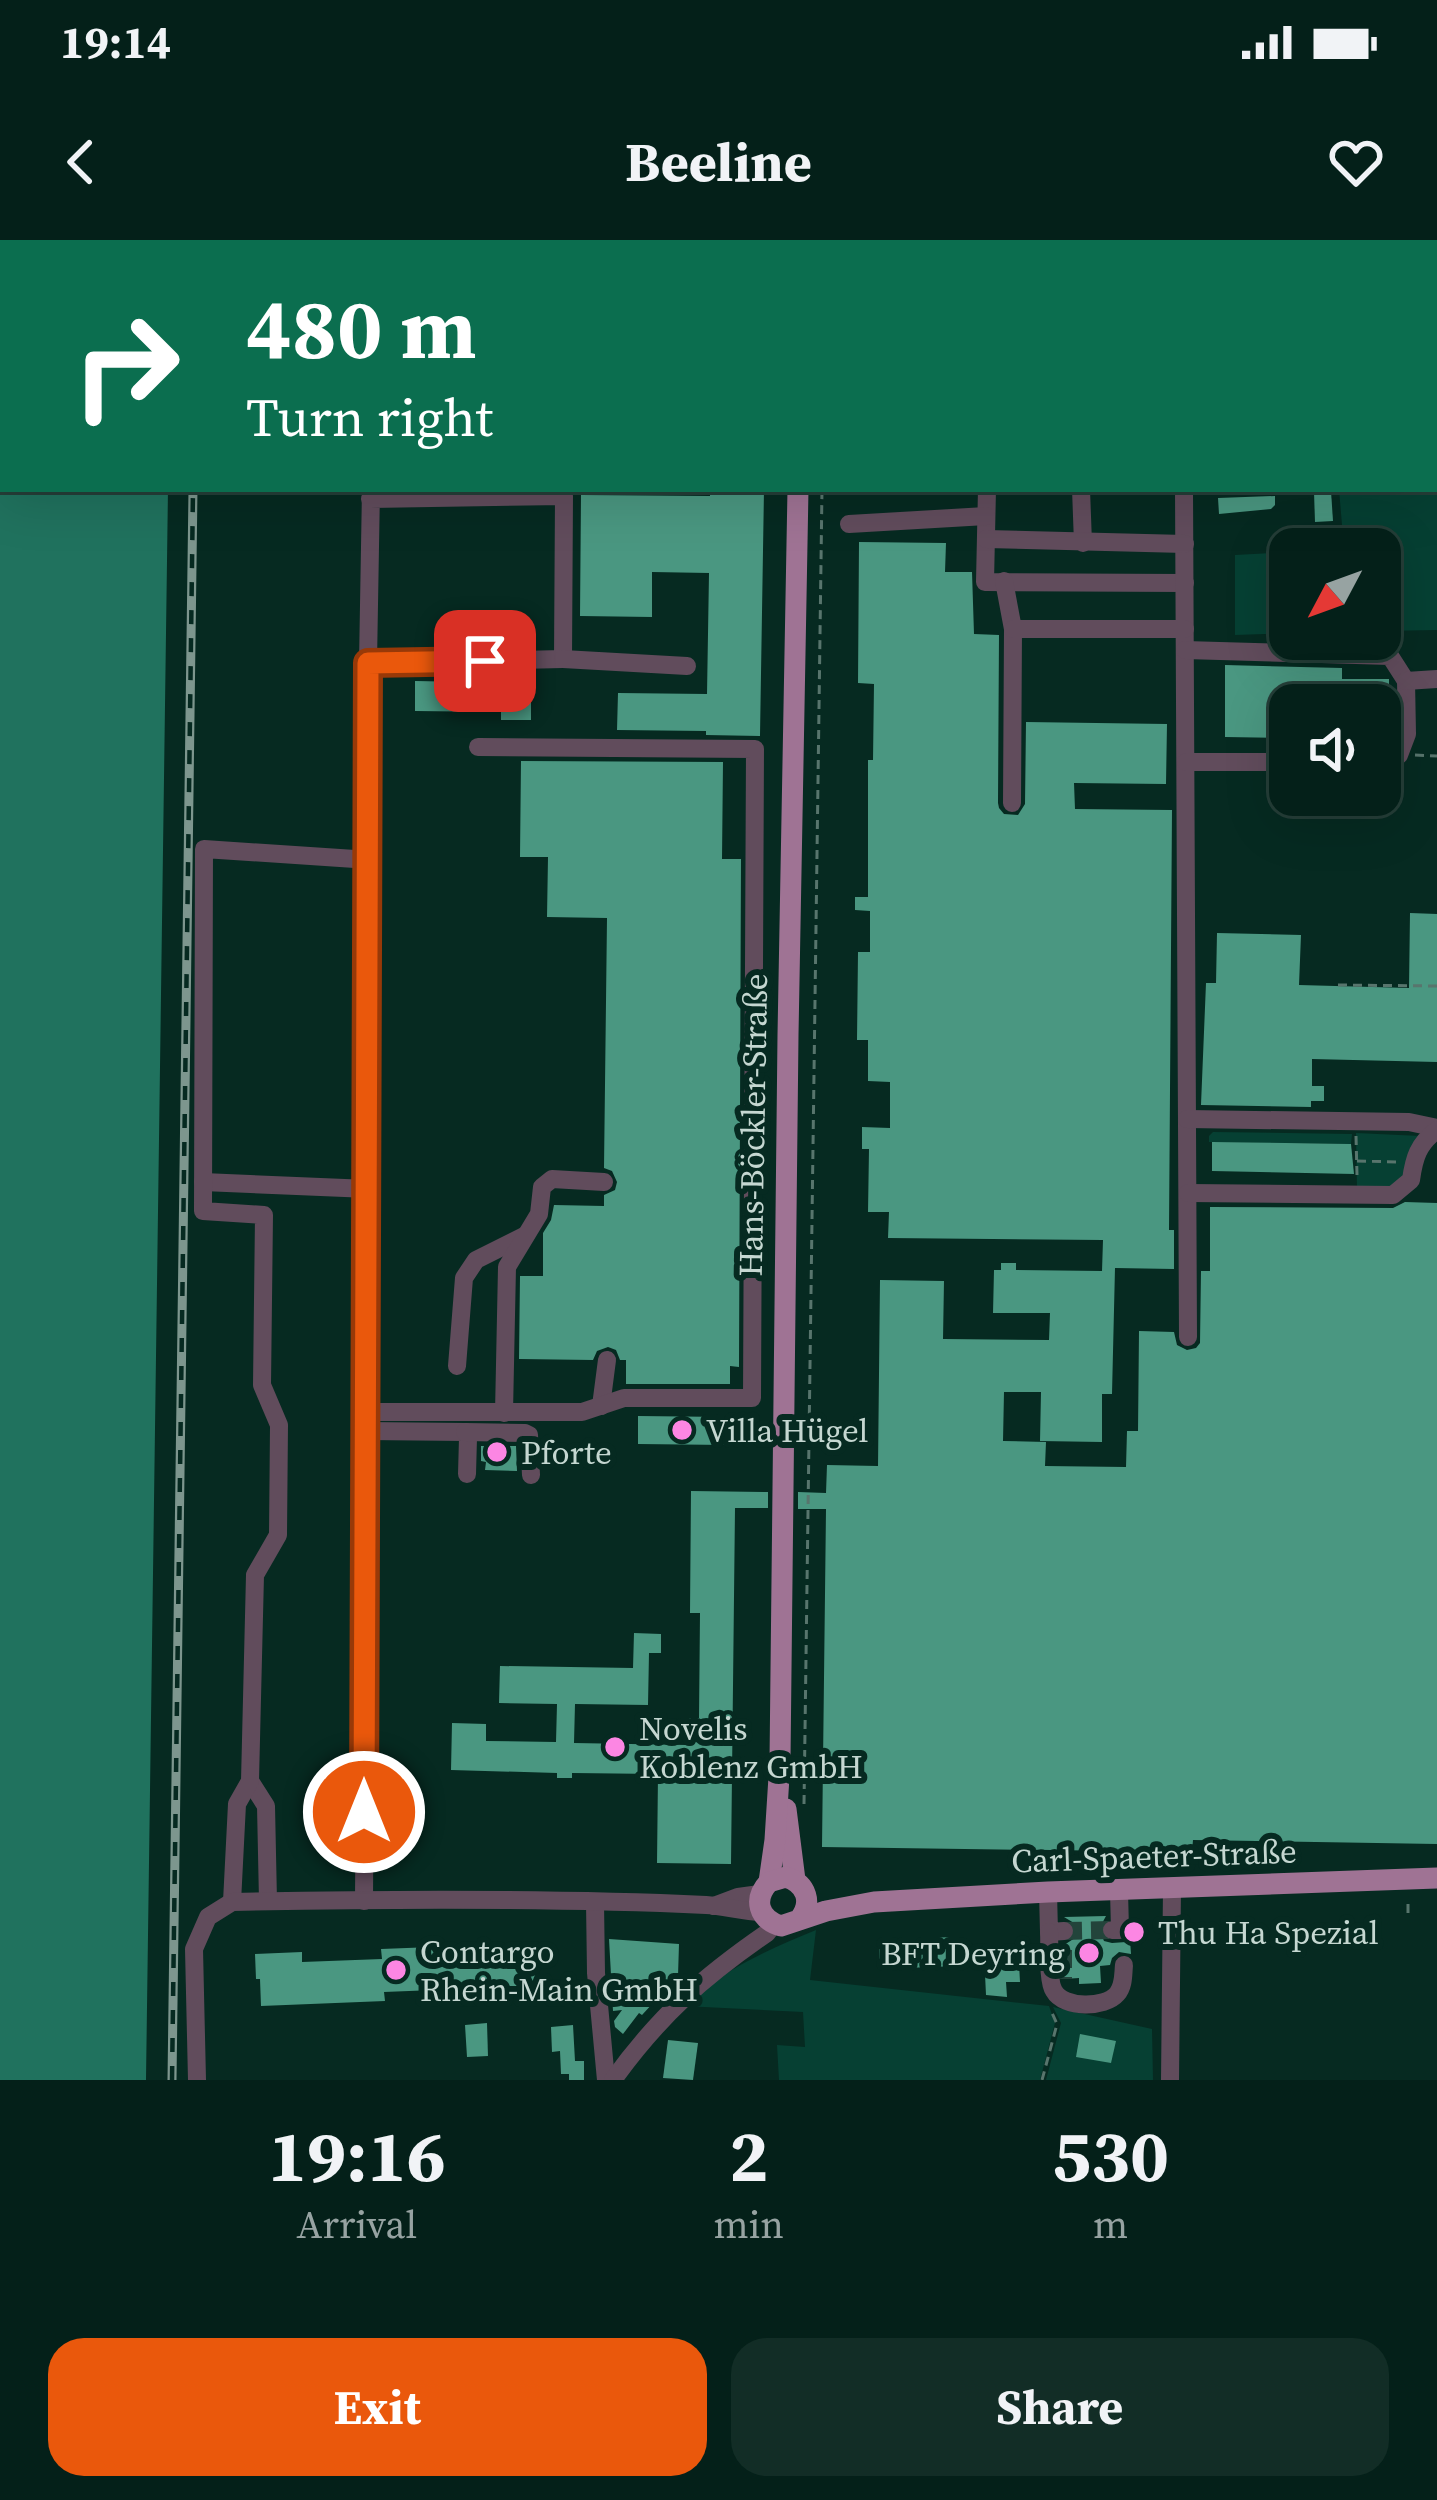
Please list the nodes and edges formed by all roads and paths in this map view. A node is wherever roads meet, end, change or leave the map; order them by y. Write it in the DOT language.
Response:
graph roads {
  1 [pos="798,492"];
  2 [pos="822,492"];
  3 [pos="987,492"];
  4 [pos="1082,492"];
  5 [pos="1184,492"];
  6 [pos="370,494"];
  7 [pos="986,516"];
  8 [pos="849,524"];
  9 [pos="986,539"];
  10 [pos="1083,543"];
  11 [pos="1185,544"];
  12 [pos="1004,581"];
  13 [pos="1185,583"];
  14 [pos="1013,629"];
  15 [pos="1185,629"];
  16 [pos="1185,650"];
  17 [pos="563,659"];
  18 [pos="368,663"];
  19 [pos="687,666"];
  20 [pos="1406,680"];
  21 [pos="1437,680"];
  22 [pos="478,747"];
  23 [pos="1401,749"];
  24 [pos="1186,762"];
  25 [pos="1269,762"];
  26 [pos="1012,803"];
  27 [pos="370,860"];
  28 [pos="1339,985"];
  29 [pos="1437,986"];
  30 [pos="1187,1119"];
  31 [pos="1356,1121"];
  32 [pos="1437,1129"];
  33 [pos="1357,1161"];
  34 [pos="1413,1162"];
  35 [pos="202,1181"];
  36 [pos="604,1182"];
  37 [pos="368,1189"];
  38 [pos="1188,1193"];
  39 [pos="1357,1194"];
  40 [pos="526,1235"];
  41 [pos="1188,1336"];
  42 [pos="607,1360"];
  43 [pos="457,1366"];
  44 [pos="601,1406"];
  45 [pos="504,1413"];
  46 [pos="366,1422"];
  47 [pos="465,1432"];
  48 [pos="467,1474"];
  49 [pos="531,1474"];
  50 [pos="780,1761"];
  51 [pos="250,1781"];
  52 [pos="804,1813"];
  53 [pos="1437,1878"];
  54 [pos="800,1887"];
  55 [pos="1172,1888"];
  56 [pos="1119,1891"];
  57 [pos="1048,1892"];
  58 [pos="1408,1896"];
  59 [pos="268,1901"];
  60 [pos="364,1901"];
  61 [pos="232,1902"];
  62 [pos="595,1902"];
  63 [pos="874,1902"];
  64 [pos="766,1903"];
  65 [pos="1408,1913"];
  66 [pos="799,1919"];
  67 [pos="1057,1984"];
  68 [pos="196,2080"];
  69 [pos="610,2080"];
  70 [pos="1042,2080"];
  71 [pos="1170,2080"];
  1 -- 50 [label="main road, Hans-Böckler-Straße"];
  2 -- 52 [label="path"];
  3 -- 7 [label="street"];
  4 -- 10 [label="street"];
  5 -- 11 [label="street"];
  6 -- 17 [label="street"];
  6 -- 18 [label="street"];
  7 -- 8 [label="street"];
  7 -- 9 [label="street"];
  9 -- 10 [label="street"];
  9 -- 12 [label="street"];
  10 -- 11 [label="street"];
  11 -- 13 [label="street"];
  12 -- 13 [label="street"];
  12 -- 14 [label="street"];
  13 -- 15 [label="street"];
  14 -- 15 [label="street"];
  14 -- 26 [label="street"];
  15 -- 16 [label="street"];
  16 -- 20 [label="street"];
  16 -- 24 [label="street"];
  17 -- 18 [label="street"];
  17 -- 19 [label="street"];
  18 -- 27 [label="street"];
  20 -- 21 [label="street"];
  20 -- 23 [label="street"];
  22 -- 44 [label="street"];
  24 -- 25 [label="street"];
  24 -- 30 [label="street"];
  27 -- 35 [label="street"];
  27 -- 37 [label="street"];
  28 -- 29 [label="path"];
  30 -- 31 [label="street"];
  30 -- 38 [label="street"];
  31 -- 32 [label="street"];
  31 -- 33 [label="path"];
  32 -- 34 [label="street"];
  33 -- 34 [label="path"];
  33 -- 39 [label="path"];
  34 -- 39 [label="street"];
  35 -- 37 [label="street"];
  35 -- 51 [label="street"];
  36 -- 40 [label="street"];
  37 -- 46 [label="street"];
  38 -- 39 [label="street"];
  38 -- 41 [label="street"];
  40 -- 43 [label="street"];
  40 -- 45 [label="street"];
  42 -- 44 [label="street"];
  44 -- 45 [label="street"];
  45 -- 46 [label="street"];
  46 -- 47 [label="street"];
  46 -- 60 [label="street"];
  47 -- 48 [label="street"];
  47 -- 49 [label="street"];
  50 -- 54 [label="main road, Hans-Böckler-Straße"];
  50 -- 64 [label="main road, Hans-Böckler-Straße"];
  51 -- 59 [label="street"];
  51 -- 61 [label="street"];
  53 -- 55 [label="main road, Carl-Spaeter-Straße"];
  54 -- 63 [label="main road, Carl-Spaeter-Straße"];
  54 -- 64 [label="main road, Carl-Spaeter-Straße"];
  54 -- 66 [label="main road"];
  55 -- 56 [label="main road, Carl-Spaeter-Straße"];
  55 -- 71 [label="street"];
  56 -- 57 [label="main road, Carl-Spaeter-Straße"];
  56 -- 67 [label="street"];
  57 -- 63 [label="main road, Carl-Spaeter-Straße"];
  57 -- 67 [label="street"];
  58 -- 65 [label="path"];
  59 -- 60 [label="street, Carl-Spaeter-Straße"];
  59 -- 61 [label="street, Carl-Spaeter-Straße"];
  60 -- 62 [label="street, Carl-Spaeter-Straße"];
  61 -- 68 [label="street"];
  62 -- 64 [label="street, Carl-Spaeter-Straße"];
  62 -- 69 [label="street"];
  63 -- 66 [label="main road, Carl-Spaeter-Straße"];
  64 -- 66 [label="main road, Carl-Spaeter-Straße"];
  64 -- 69 [label="street"];
  67 -- 70 [label="path"];
}
